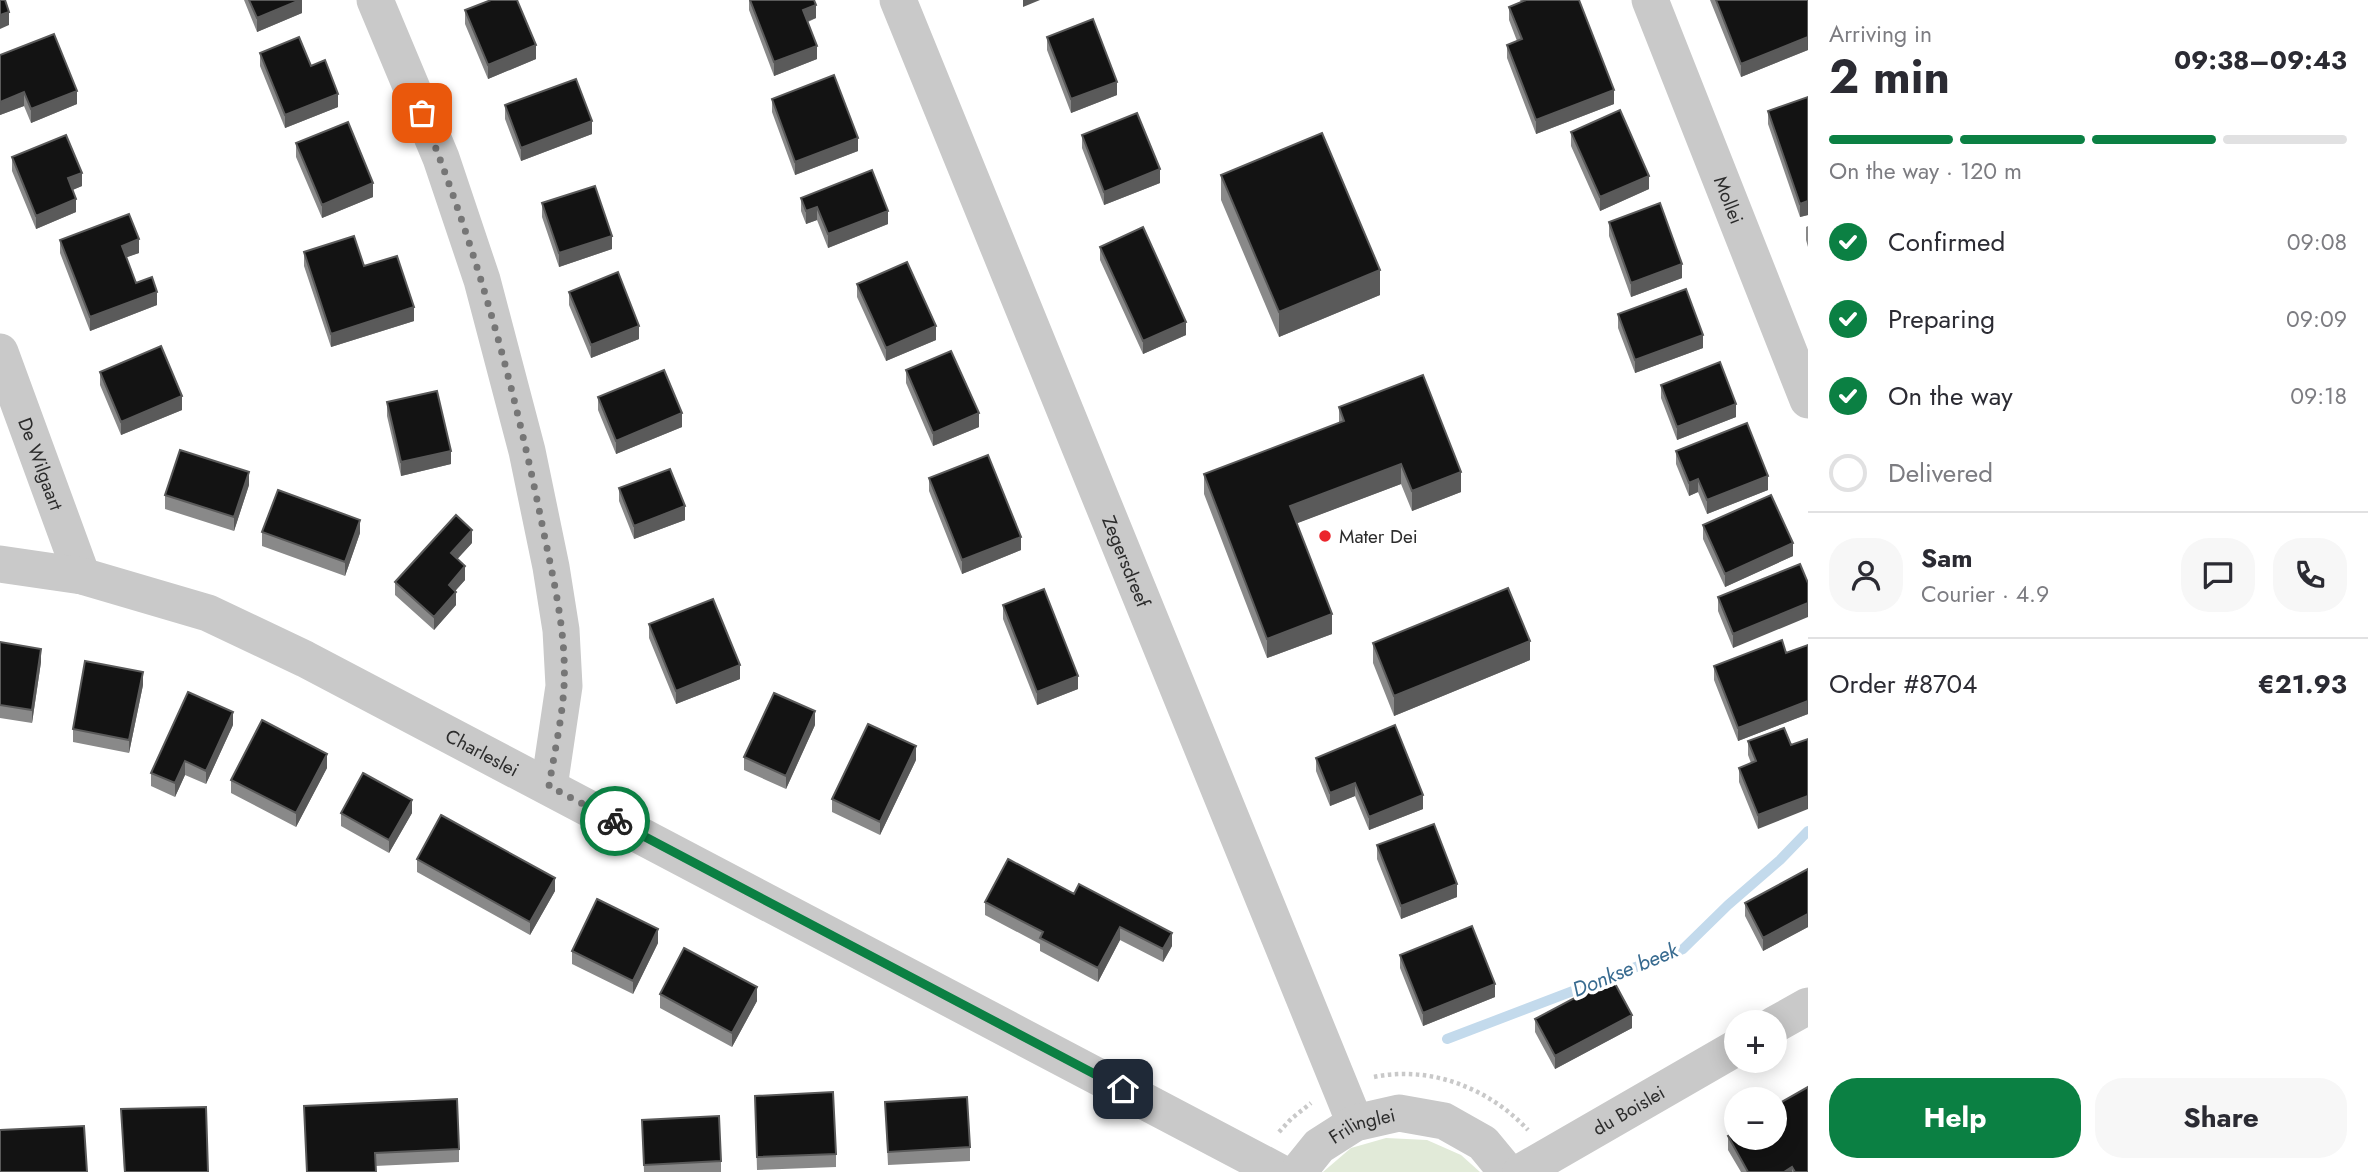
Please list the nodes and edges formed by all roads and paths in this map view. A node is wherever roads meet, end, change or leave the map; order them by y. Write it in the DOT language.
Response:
graph roads {
  1 [pos="375,0"];
  2 [pos="898,0"];
  3 [pos="1650,0"];
  4 [pos="0,352"];
  5 [pos="1808,400"];
  6 [pos="0,564"];
  7 [pos="82,576"];
  8 [pos="549,786"];
  9 [pos="1808,1006"];
  10 [pos="1787,1018"];
  11 [pos="1724,1055"];
  12 [pos="1355,1123"];
  13 [pos="1279,1172"];
  14 [pos="1298,1172"];
  15 [pos="1507,1172"];
  16 [pos="1521,1172"];
  1 -- 8 [label="street"];
  2 -- 12 [label="street, Zegersdreef"];
  3 -- 5 [label="street, Mollei"];
  4 -- 7 [label="street, De Wilgaart"];
  6 -- 7 [label="street, Charleslei"];
  7 -- 8 [label="street, Charleslei"];
  8 -- 13 [label="street, Charleslei"];
  9 -- 10 [label="street"];
  11 -- 16 [label="street, du Boislei"];
  12 -- 14 [label="street, Frilinglei"];
  12 -- 15 [label="street, Frilinglei"];
}
